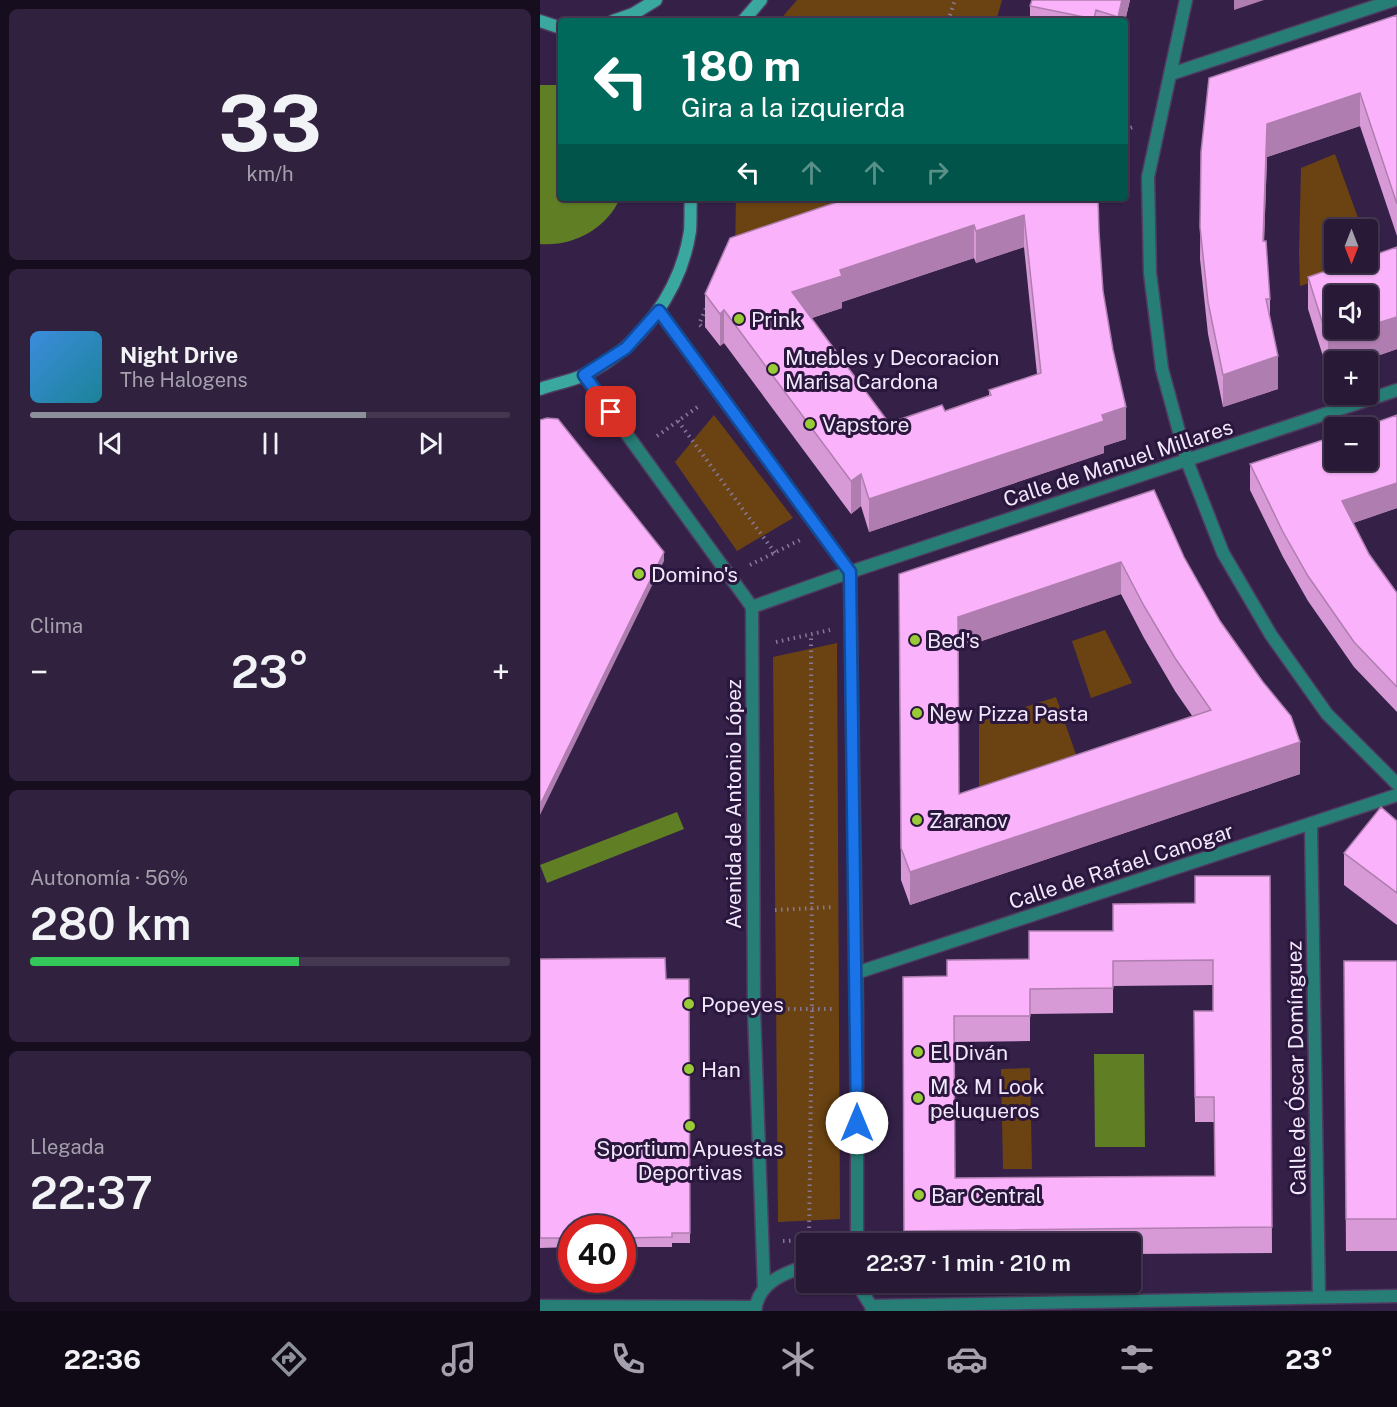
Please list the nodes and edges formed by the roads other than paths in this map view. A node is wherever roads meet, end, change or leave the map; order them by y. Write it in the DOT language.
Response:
graph roads {
  1 [pos="656,0"];
  2 [pos="761,0"];
  3 [pos="1186,0"];
  4 [pos="1394,0"];
  5 [pos="622,18"];
  6 [pos="746,18"];
  7 [pos="540,21"];
  8 [pos="558,27"];
  9 [pos="1170,74"];
  10 [pos="691,201"];
  11 [pos="659,311"];
  12 [pos="584,375"];
  13 [pos="540,389"];
  14 [pos="1397,390"];
  15 [pos="1187,461"];
  16 [pos="850,572"];
  17 [pos="752,607"];
  18 [pos="1397,784"];
  19 [pos="1397,795"];
  20 [pos="1311,825"];
  21 [pos="856,973"];
  22 [pos="857,1233"];
  23 [pos="796,1269"];
  24 [pos="764,1288"];
  25 [pos="863,1293"];
  26 [pos="1397,1296"];
  27 [pos="1319,1297"];
  28 [pos="540,1306"];
  29 [pos="872,1308"];
  30 [pos="755,1309"];
  31 [pos="1319,1311"];
  1 -- 5 [label="main road"];
  2 -- 6 [label="main road"];
  3 -- 9 [label="street"];
  4 -- 9 [label="street"];
  7 -- 8 [label="main road"];
  9 -- 15 [label="street"];
  10 -- 11 [label="main road"];
  11 -- 12 [label="main road"];
  11 -- 16 [label="street"];
  12 -- 13 [label="main road"];
  12 -- 17 [label="street"];
  14 -- 15 [label="street, Calle de Manuel Millares"];
  15 -- 16 [label="street, Calle de Manuel Millares"];
  15 -- 18 [label="street"];
  16 -- 17 [label="street, Calle de Manuel Millares"];
  16 -- 21 [label="street"];
  17 -- 24 [label="street, Avenida de Antonio López"];
  19 -- 20 [label="street, Calle de Rafael Canogar"];
  20 -- 21 [label="street, Calle de Rafael Canogar"];
  20 -- 27 [label="street, Calle de Óscar Domínguez"];
  21 -- 22 [label="street"];
  23 -- 24 [label="street"];
  24 -- 30 [label="street"];
  25 -- 29 [label="street"];
  26 -- 27 [label="street"];
  27 -- 29 [label="street"];
  27 -- 31 [label="street, Calle de Óscar Domínguez"];
  28 -- 30 [label="street"];
}
